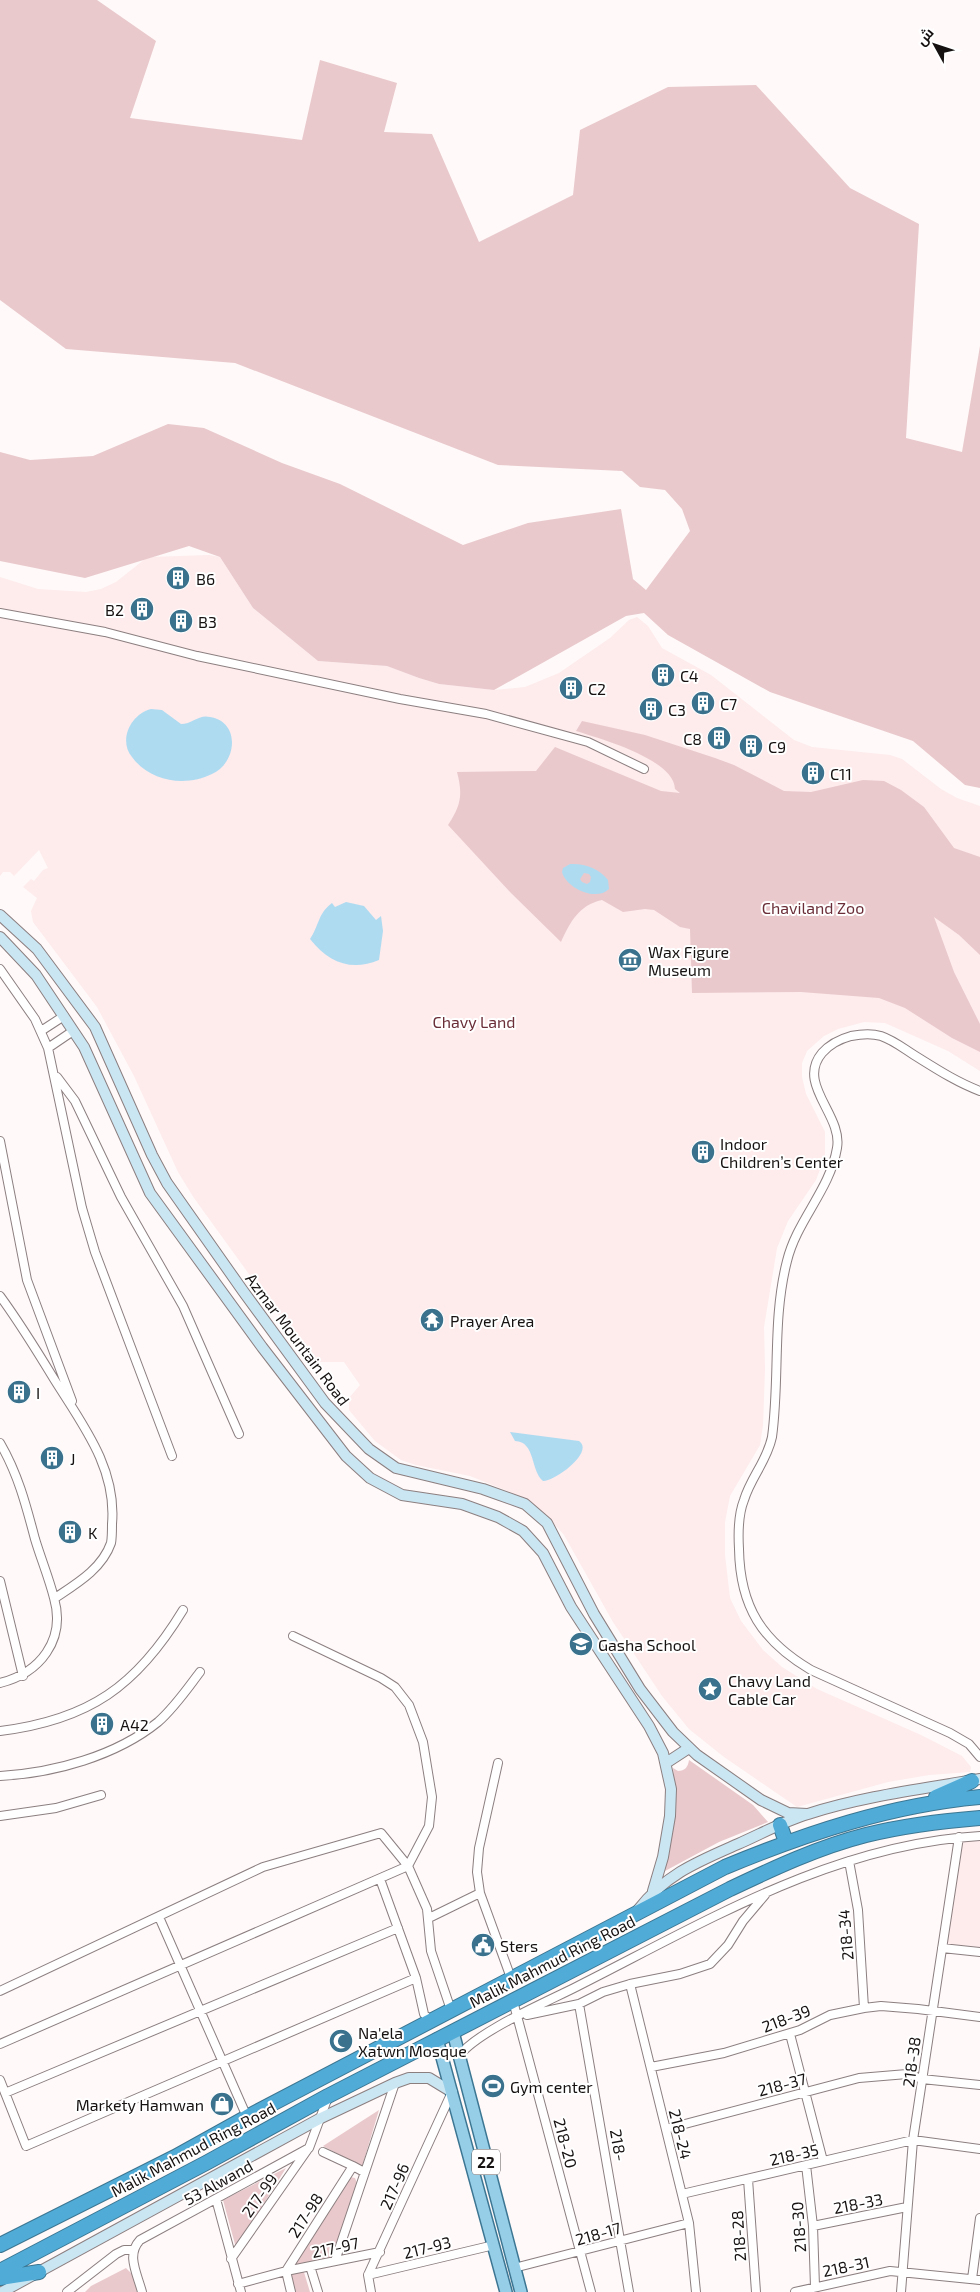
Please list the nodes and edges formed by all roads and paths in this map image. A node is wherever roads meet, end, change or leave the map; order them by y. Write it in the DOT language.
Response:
graph roads {
  1 [pos="0,613"];
  2 [pos="644,769"];
  3 [pos="0,915"];
  4 [pos="0,937"];
  5 [pos="0,969"];
  6 [pos="64,1016"];
  7 [pos="41,1031"];
  8 [pos="73,1031"];
  9 [pos="48,1048"];
  10 [pos="55,1075"];
  11 [pos="980,1091"];
  12 [pos="0,1141"];
  13 [pos="0,1296"];
  14 [pos="3,1303"];
  15 [pos="77,1415"];
  16 [pos="239,1434"];
  17 [pos="0,1443"];
  18 [pos="172,1456"];
  19 [pos="0,1581"];
  20 [pos="55,1598"];
  21 [pos="183,1610"];
  22 [pos="293,1636"];
  23 [pos="200,1672"];
  24 [pos="23,1676"];
  25 [pos="0,1683"];
  26 [pos="0,1731"];
  27 [pos="688,1748"];
  28 [pos="980,1756"];
  29 [pos="498,1763"];
  30 [pos="666,1763"];
  31 [pos="0,1776"];
  32 [pos="976,1780"];
  33 [pos="101,1795"];
  34 [pos="980,1797"];
  35 [pos="920,1805"];
  36 [pos="807,1814"];
  37 [pos="0,1816"];
  38 [pos="980,1818"];
  39 [pos="780,1825"];
  40 [pos="980,1836"];
  41 [pos="959,1837"];
  42 [pos="786,1842"];
  43 [pos="849,1861"];
  44 [pos="408,1866"];
  45 [pos="380,1879"];
  46 [pos="653,1891"];
  47 [pos="768,1892"];
  48 [pos="480,1894"];
  49 [pos="636,1912"];
  50 [pos="159,1917"];
  51 [pos="428,1918"];
  52 [pos="398,1928"];
  53 [pos="942,1948"];
  54 [pos="980,1952"];
  55 [pos="181,1966"];
  56 [pos="416,1978"];
  57 [pos="511,1978"];
  58 [pos="630,1984"];
  59 [pos="0,1991"];
  60 [pos="513,2001"];
  61 [pos="579,2004"];
  62 [pos="864,2008"];
  63 [pos="451,2010"];
  64 [pos="932,2010"];
  65 [pos="201,2011"];
  66 [pos="518,2016"];
  67 [pos="980,2017"];
  68 [pos="431,2021"];
  69 [pos="452,2032"];
  70 [pos="790,2034"];
  71 [pos="438,2039"];
  72 [pos="0,2044"];
  73 [pos="458,2057"];
  74 [pos="223,2063"];
  75 [pos="651,2067"];
  76 [pos="922,2079"];
  77 [pos="0,2080"];
  78 [pos="395,2083"];
  79 [pos="980,2085"];
  80 [pos="452,2092"];
  81 [pos="805,2092"];
  82 [pos="5,2093"];
  83 [pos="328,2096"];
  84 [pos="247,2116"];
  85 [pos="321,2118"];
  86 [pos="666,2129"];
  87 [pos="913,2140"];
  88 [pos="196,2146"];
  89 [pos="309,2148"];
  90 [pos="980,2150"];
  91 [pos="322,2152"];
  92 [pos="175,2157"];
  93 [pos="823,2161"];
  94 [pos="206,2163"];
  95 [pos="806,2165"];
  96 [pos="353,2166"];
  97 [pos="364,2172"];
  98 [pos="183,2175"];
  99 [pos="748,2179"];
  100 [pos="682,2194"];
  101 [pos="216,2199"];
  102 [pos="908,2207"];
  103 [pos="980,2218"];
  104 [pos="689,2223"];
  105 [pos="813,2226"];
  106 [pos="20,2236"];
  107 [pos="0,2238"];
  108 [pos="621,2240"];
  109 [pos="0,2245"];
  110 [pos="494,2245"];
  111 [pos="133,2250"];
  112 [pos="380,2252"];
  113 [pos="581,2252"];
  114 [pos="231,2259"];
  115 [pos="335,2261"];
  116 [pos="310,2266"];
  117 [pos="514,2268"];
  118 [pos="0,2271"];
  119 [pos="286,2271"];
  120 [pos="39,2272"];
  121 [pos="903,2273"];
  122 [pos="368,2275"];
  123 [pos="0,2278"];
  124 [pos="976,2280"];
  125 [pos="815,2287"];
  126 [pos="240,2288"];
  127 [pos="826,2288"];
  128 [pos="2,2292"];
  129 [pos="67,2292"];
  130 [pos="142,2292"];
  131 [pos="291,2292"];
  132 [pos="318,2292"];
  133 [pos="371,2292"];
  134 [pos="506,2292"];
  135 [pos="521,2292"];
  136 [pos="591,2292"];
  137 [pos="629,2292"];
  138 [pos="696,2292"];
  139 [pos="756,2292"];
  140 [pos="795,2292"];
  141 [pos="901,2292"];
  1 -- 2 [label="street"];
  3 -- 27 [label="main road, Azmar Mountain Road"];
  4 -- 6 [label="main road, Azmar Mountain Road"];
  5 -- 7 [label="street"];
  6 -- 7 [label="street"];
  6 -- 8 [label="main road, Azmar Mountain Road"];
  7 -- 9 [label="street"];
  8 -- 9 [label="street"];
  8 -- 30 [label="main road, Azmar Mountain Road"];
  9 -- 10 [label="street"];
  10 -- 16 [label="street"];
  10 -- 18 [label="street"];
  11 -- 28 [label="street"];
  12 -- 15 [label="street"];
  13 -- 14 [label="street"];
  14 -- 15 [label="street"];
  15 -- 20 [label="street"];
  17 -- 20 [label="street"];
  19 -- 24 [label="street"];
  20 -- 24 [label="street"];
  21 -- 26 [label="street"];
  22 -- 44 [label="street"];
  23 -- 31 [label="street"];
  24 -- 25 [label="street"];
  27 -- 30 [label="main road"];
  27 -- 36 [label="main road, Azmar Mountain Road"];
  29 -- 48 [label="street"];
  30 -- 46 [label="main road, Azmar Mountain Road"];
  32 -- 35 [label="highway"];
  32 -- 36 [label="main road"];
  33 -- 37 [label="street"];
  34 -- 35 [label="highway, Malik Mahmud Ring Road"];
  35 -- 42 [label="highway, Malik Mahmud Ring Road"];
  36 -- 39 [label="main road"];
  38 -- 60 [label="highway, Malik Mahmud Ring Road"];
  39 -- 42 [label="highway"];
  39 -- 46 [label="main road"];
  40 -- 41 [label="street"];
  41 -- 43 [label="street"];
  41 -- 53 [label="street, 218-38"];
  42 -- 49 [label="highway, Malik Mahmud Ring Road"];
  43 -- 47 [label="street"];
  43 -- 62 [label="street, 218-34"];
  44 -- 45 [label="street"];
  44 -- 50 [label="street"];
  44 -- 51 [label="street"];
  45 -- 52 [label="street"];
  45 -- 55 [label="street"];
  46 -- 49 [label="main road"];
  47 -- 58 [label="street"];
  47 -- 66 [label="street"];
  48 -- 51 [label="street"];
  48 -- 57 [label="street"];
  49 -- 57 [label="highway, Malik Mahmud Ring Road"];
  50 -- 55 [label="street"];
  50 -- 59 [label="street"];
  51 -- 63 [label="street"];
  52 -- 56 [label="street"];
  52 -- 65 [label="street"];
  53 -- 54 [label="street"];
  53 -- 64 [label="street, 218-38"];
  55 -- 65 [label="street"];
  55 -- 72 [label="street"];
  56 -- 68 [label="street"];
  56 -- 74 [label="street"];
  57 -- 63 [label="highway, Malik Mahmud Ring Road"];
  58 -- 61 [label="street"];
  58 -- 75 [label="street, 218-24"];
  60 -- 66 [label="street, 218-20"];
  60 -- 69 [label="highway, Malik Mahmud Ring Road"];
  61 -- 66 [label="street"];
  61 -- 108 [label="street, 218-"];
  62 -- 64 [label="street, 218-39"];
  62 -- 70 [label="street, 218-39"];
  63 -- 68 [label="highway, Malik Mahmud Ring Road"];
  64 -- 67 [label="street, 218-39"];
  64 -- 76 [label="street, 218-38"];
  65 -- 74 [label="street"];
  65 -- 82 [label="street"];
  66 -- 73 [label="street"];
  66 -- 113 [label="street, 218-20"];
  68 -- 84 [label="highway, Malik Mahmud Ring Road"];
  69 -- 71 [label="highway, Malik Mahmud Ring Road"];
  69 -- 73 [label="main road, 22"];
  70 -- 75 [label="street, 218-39"];
  70 -- 81 [label="street"];
  71 -- 80 [label="main road, 22"];
  71 -- 83 [label="highway, Malik Mahmud Ring Road"];
  73 -- 117 [label="main road, 22"];
  74 -- 82 [label="street"];
  74 -- 84 [label="street"];
  75 -- 86 [label="street, 218-24"];
  76 -- 79 [label="street"];
  76 -- 81 [label="street, 218-37"];
  76 -- 87 [label="street, 218-38"];
  77 -- 82 [label="street"];
  78 -- 80 [label="main road"];
  78 -- 85 [label="main road"];
  78 -- 97 [label="street"];
  80 -- 110 [label="main road, 22"];
  80 -- 112 [label="street, 217-96"];
  81 -- 86 [label="street, 218-37"];
  81 -- 93 [label="street"];
  83 -- 85 [label="street"];
  83 -- 94 [label="highway, Malik Mahmud Ring Road"];
  84 -- 88 [label="highway, Malik Mahmud Ring Road"];
  85 -- 89 [label="street"];
  85 -- 120 [label="main road"];
  86 -- 100 [label="street, 218-24"];
  87 -- 90 [label="street"];
  87 -- 93 [label="street, 218-35"];
  87 -- 102 [label="street, 218-38"];
  88 -- 92 [label="highway, Malik Mahmud Ring Road"];
  88 -- 94 [label="highway"];
  89 -- 101 [label="street, 53 Alwand"];
  89 -- 114 [label="street, 217-99"];
  91 -- 96 [label="street"];
  92 -- 98 [label="highway"];
  92 -- 106 [label="highway, Malik Mahmud Ring Road"];
  93 -- 95 [label="street, 218-35"];
  94 -- 98 [label="highway, Malik Mahmud Ring Road"];
  95 -- 99 [label="street, 218-35"];
  95 -- 105 [label="street, 218-30"];
  96 -- 97 [label="street"];
  96 -- 119 [label="street, 217-98"];
  97 -- 115 [label="street"];
  98 -- 118 [label="highway, Malik Mahmud Ring Road"];
  99 -- 100 [label="street, 218-35"];
  99 -- 139 [label="street, 218-28"];
  100 -- 104 [label="street, 218-24"];
  101 -- 111 [label="street, 53 Alwand"];
  101 -- 114 [label="street"];
  102 -- 105 [label="street, 218-33"];
  102 -- 121 [label="street, 218-38"];
  103 -- 124 [label="street"];
  104 -- 108 [label="street, 218-17"];
  104 -- 138 [label="street, 218-24"];
  105 -- 125 [label="street, 218-30"];
  106 -- 107 [label="main road"];
  106 -- 109 [label="highway, Malik Mahmud Ring Road"];
  108 -- 113 [label="street, 218-17"];
  108 -- 137 [label="street, 218-"];
  110 -- 122 [label="street, 217-93"];
  110 -- 134 [label="main road, 22"];
  111 -- 129 [label="street"];
  111 -- 130 [label="street"];
  112 -- 115 [label="street, 217-97"];
  112 -- 122 [label="street, 217-96"];
  113 -- 117 [label="street, 218-17"];
  113 -- 136 [label="street, 218-20"];
  114 -- 126 [label="street"];
  115 -- 116 [label="street, 217-97"];
  116 -- 119 [label="street, 217-97"];
  116 -- 132 [label="street"];
  117 -- 135 [label="main road, 22"];
  119 -- 126 [label="street, 217-97"];
  119 -- 131 [label="street"];
  120 -- 123 [label="highway"];
  120 -- 128 [label="main road"];
  121 -- 124 [label="street, 218-31"];
  121 -- 127 [label="street, 218-31"];
  121 -- 141 [label="street, 218-38"];
  122 -- 133 [label="street"];
  125 -- 127 [label="street, 218-31"];
  125 -- 140 [label="street, 218-31"];
}
